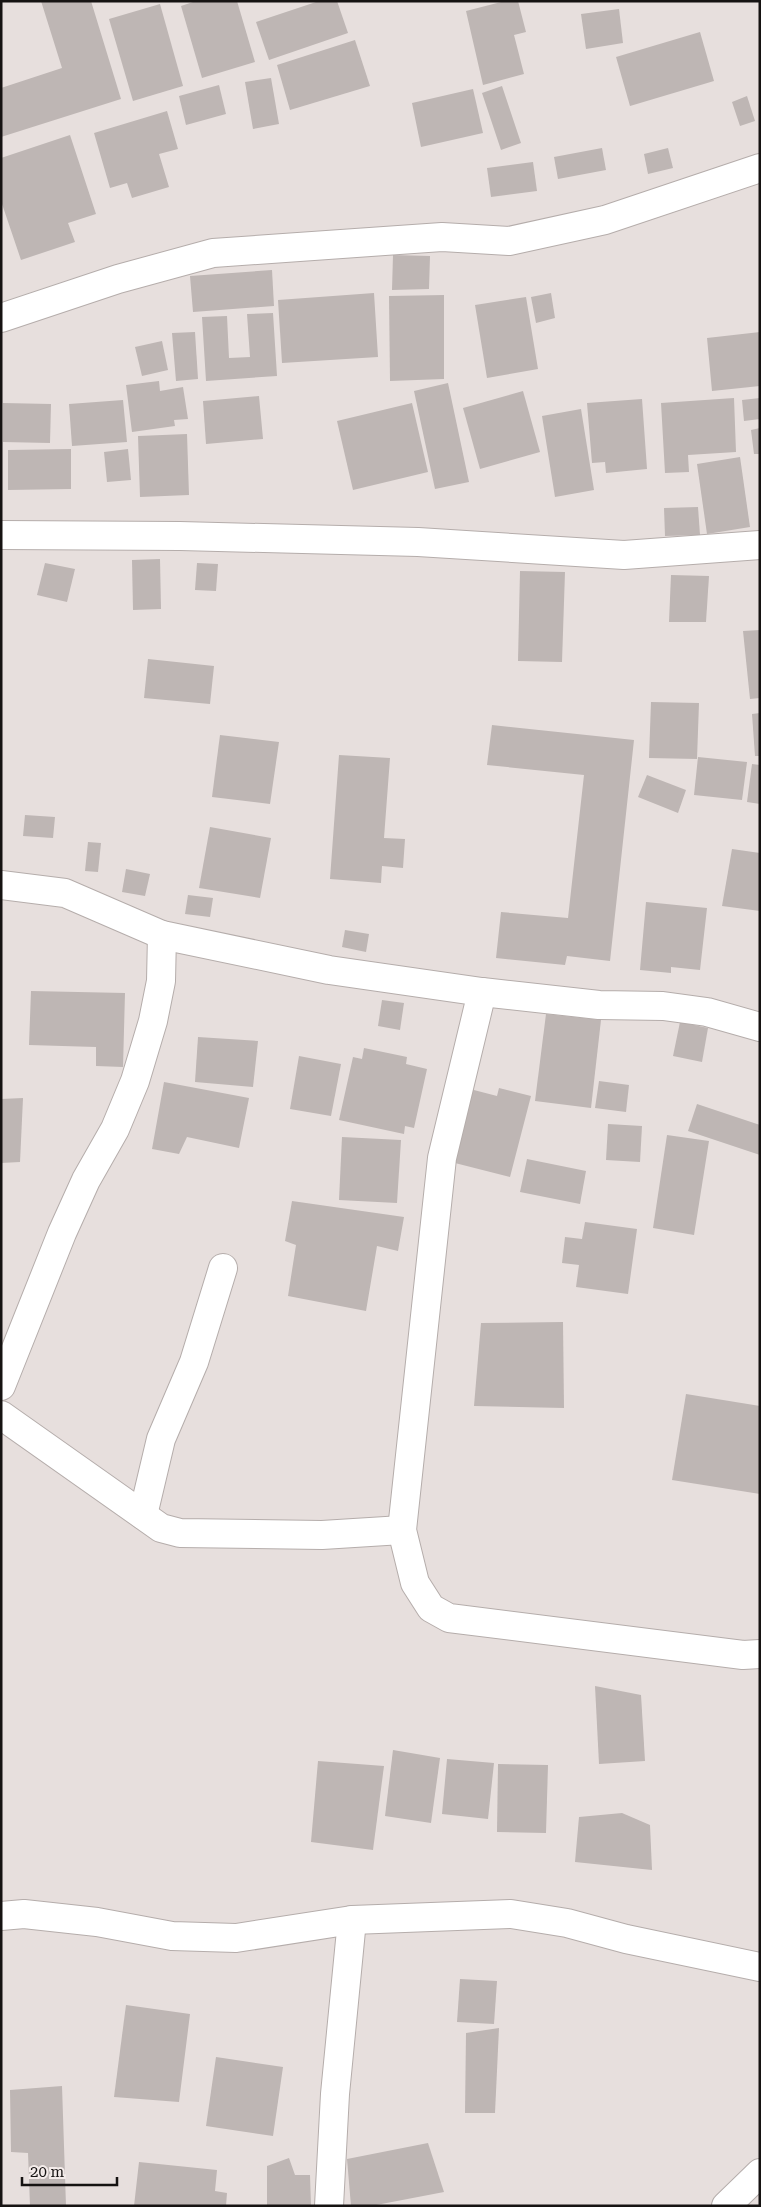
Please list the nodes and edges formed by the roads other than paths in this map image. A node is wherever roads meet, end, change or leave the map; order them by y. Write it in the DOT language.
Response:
graph roads {
  1 [pos="760,168"];
  2 [pos="1,318"];
  3 [pos="1,534"];
  4 [pos="760,544"];
  5 [pos="1,885"];
  6 [pos="162,935"];
  7 [pos="482,992"];
  8 [pos="760,1027"];
  9 [pos="223,1268"];
  10 [pos="1,1386"];
  11 [pos="1,1415"];
  12 [pos="143,1515"];
  13 [pos="402,1530"];
  14 [pos="760,1654"];
  15 [pos="1,1916"];
  16 [pos="352,1920"];
  17 [pos="760,1967"];
  18 [pos="760,2173"];
  19 [pos="329,2206"];
  20 [pos="726,2206"];
  1 -- 2 [label="street"];
  3 -- 4 [label="street"];
  5 -- 6 [label="street"];
  6 -- 7 [label="street"];
  6 -- 10 [label="street"];
  7 -- 8 [label="street"];
  7 -- 13 [label="street"];
  9 -- 12 [label="street"];
  11 -- 12 [label="street"];
  12 -- 13 [label="street"];
  13 -- 14 [label="street"];
  15 -- 16 [label="street"];
  16 -- 17 [label="street"];
  16 -- 19 [label="street"];
  18 -- 20 [label="street"];
}
